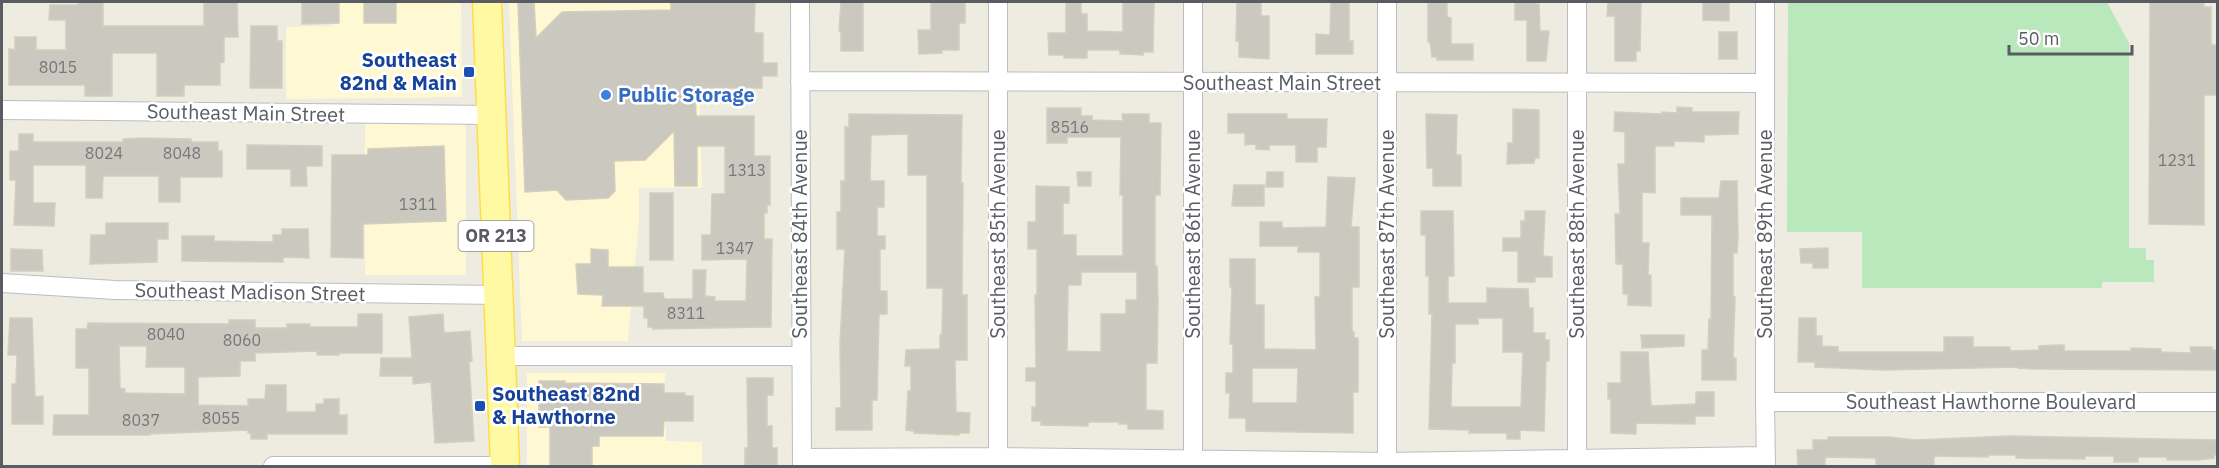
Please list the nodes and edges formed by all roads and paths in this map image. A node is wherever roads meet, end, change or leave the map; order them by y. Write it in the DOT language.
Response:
graph roads {
  1 [pos="487,2"];
  2 [pos="800,2"];
  3 [pos="998,2"];
  4 [pos="1193,2"];
  5 [pos="1388,2"];
  6 [pos="1577,2"];
  7 [pos="1765,2"];
  8 [pos="800,81"];
  9 [pos="1192,82"];
  10 [pos="997,83"];
  11 [pos="1387,83"];
  12 [pos="1765,83"];
  13 [pos="1577,84"];
  14 [pos="2,110"];
  15 [pos="491,115"];
  16 [pos="2,283"];
  17 [pos="498,295"];
  18 [pos="800,356"];
  19 [pos="500,357"];
  20 [pos="1765,402"];
  21 [pos="2217,402"];
  22 [pos="1766,461"];
  23 [pos="802,462"];
  24 [pos="998,462"];
  25 [pos="1193,463"];
  26 [pos="1577,463"];
  27 [pos="1387,464"];
  28 [pos="273,466"];
  29 [pos="505,466"];
  1 -- 15 [label="main road, OR 213"];
  2 -- 8 [label="street, Southeast 84th Avenue"];
  3 -- 10 [label="street, Southeast 85th Avenue"];
  4 -- 9 [label="street, Southeast 86th Avenue"];
  5 -- 11 [label="street, Southeast 87th Avenue"];
  6 -- 13 [label="street, Southeast 88th Avenue"];
  7 -- 12 [label="street, Southeast 89th Avenue"];
  8 -- 10 [label="street, Southeast Main Street"];
  8 -- 18 [label="street, Southeast 84th Avenue"];
  9 -- 10 [label="street, Southeast Main Street"];
  9 -- 11 [label="street, Southeast Main Street"];
  9 -- 25 [label="street, Southeast 86th Avenue"];
  10 -- 24 [label="street, Southeast 85th Avenue"];
  11 -- 13 [label="street, Southeast Main Street"];
  11 -- 27 [label="street, Southeast 87th Avenue"];
  12 -- 13 [label="street, Southeast Main Street"];
  12 -- 20 [label="street, Southeast 89th Avenue"];
  13 -- 26 [label="street, Southeast 88th Avenue"];
  14 -- 15 [label="street, Southeast Main Street"];
  15 -- 17 [label="main road, OR 213"];
  16 -- 17 [label="street, Southeast Madison Street"];
  17 -- 19 [label="main road, OR 213"];
  18 -- 19 [label="street"];
  18 -- 23 [label="street, Southeast 84th Avenue"];
  19 -- 29 [label="main road, OR 213"];
  20 -- 21 [label="street, Southeast Hawthorne Boulevard"];
  20 -- 22 [label="street, Southeast 89th Avenue"];
  22 -- 26 [label="street"];
  23 -- 24 [label="street"];
  24 -- 25 [label="street"];
  25 -- 27 [label="street"];
  26 -- 27 [label="street"];
  28 -- 29 [label="street"];
}
